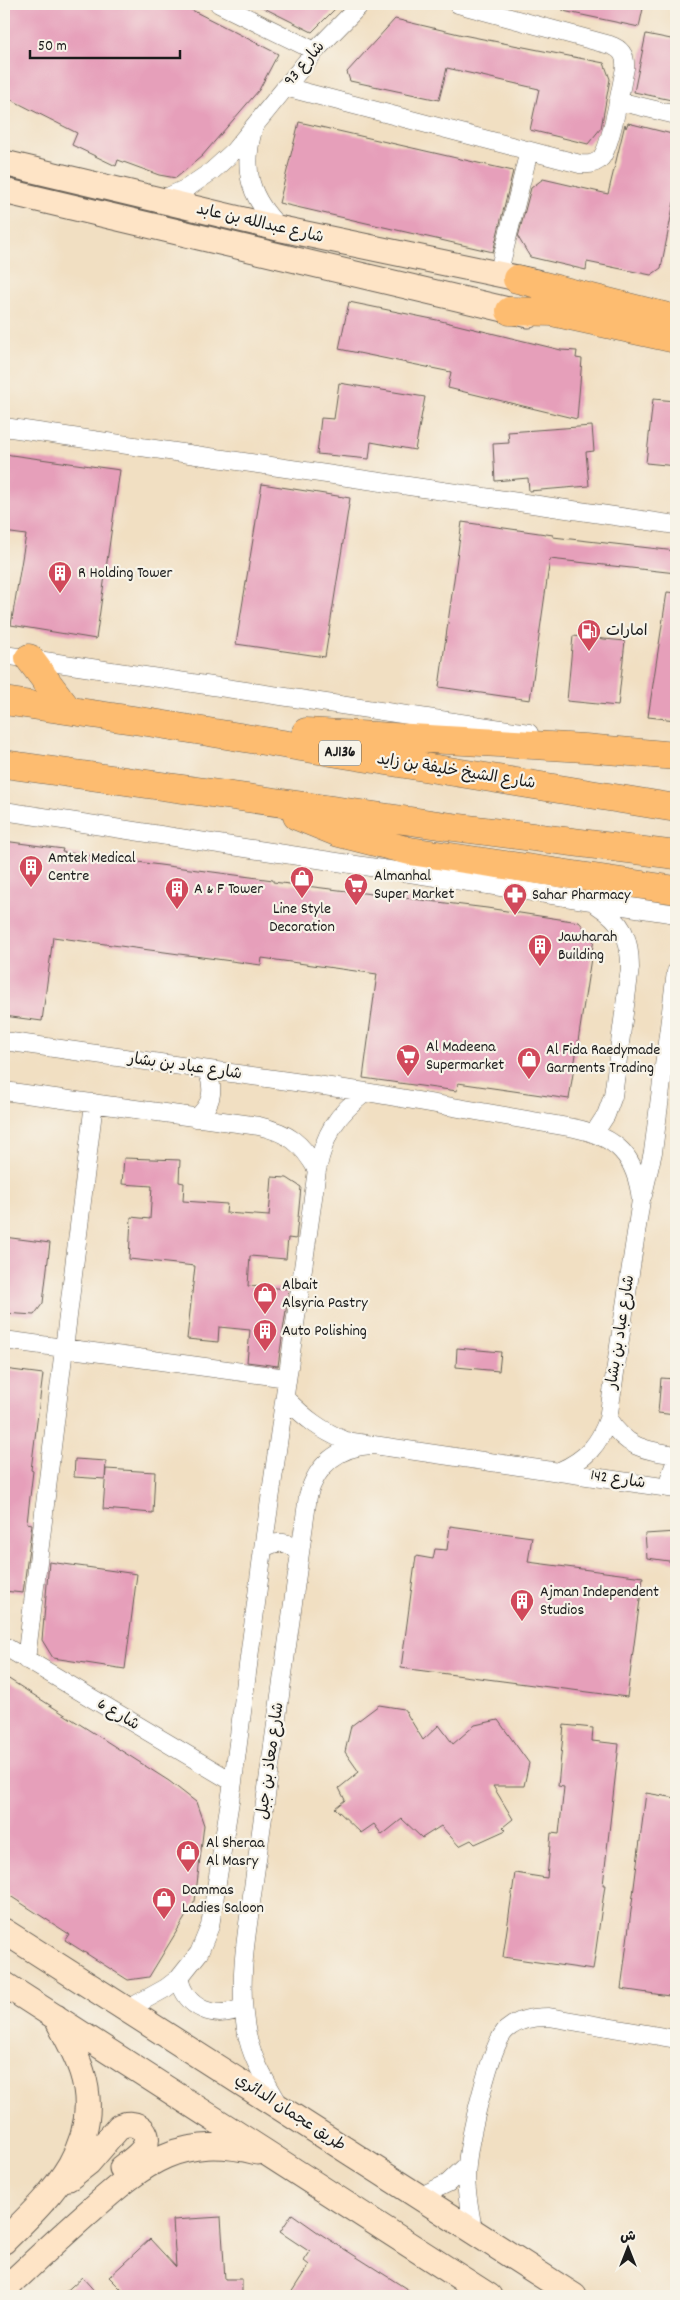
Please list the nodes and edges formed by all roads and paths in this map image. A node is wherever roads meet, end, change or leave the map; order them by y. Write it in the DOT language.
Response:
graph roads {
  1 [pos="219,4"];
  2 [pos="361,4"];
  3 [pos="458,4"];
  4 [pos="315,50"];
  5 [pos="285,87"];
  6 [pos="618,101"];
  7 [pos="676,115"];
  8 [pos="254,127"];
  9 [pos="529,150"];
  10 [pos="4,163"];
  11 [pos="4,191"];
  12 [pos="159,201"];
  13 [pos="282,229"];
  14 [pos="508,277"];
  15 [pos="676,307"];
  16 [pos="510,311"];
  17 [pos="676,319"];
  18 [pos="676,339"];
  19 [pos="676,353"];
  20 [pos="4,427"];
  21 [pos="676,526"];
  22 [pos="16,656"];
  23 [pos="4,701"];
  24 [pos="68,710"];
  25 [pos="147,722"];
  26 [pos="585,748"];
  27 [pos="676,756"];
  28 [pos="4,764"];
  29 [pos="272,802"];
  30 [pos="676,808"];
  31 [pos="4,811"];
  32 [pos="676,855"];
  33 [pos="676,890"];
  34 [pos="594,903"];
  35 [pos="676,914"];
  36 [pos="676,972"];
  37 [pos="4,1041"];
  38 [pos="207,1071"];
  39 [pos="4,1091"];
  40 [pos="366,1092"];
  41 [pos="94,1103"];
  42 [pos="196,1118"];
  43 [pos="595,1132"];
  44 [pos="317,1170"];
  45 [pos="641,1200"];
  46 [pos="4,1340"];
  47 [pos="65,1348"];
  48 [pos="287,1378"];
  49 [pos="285,1398"];
  50 [pos="608,1419"];
  51 [pos="371,1445"];
  52 [pos="676,1455"];
  53 [pos="676,1460"];
  54 [pos="560,1471"];
  55 [pos="675,1488"];
  56 [pos="263,1549"];
  57 [pos="299,1553"];
  58 [pos="4,1646"];
  59 [pos="26,1660"];
  60 [pos="233,1782"];
  61 [pos="4,1931"];
  62 [pos="179,1978"];
  63 [pos="4,1984"];
  64 [pos="243,2007"];
  65 [pos="128,2009"];
  66 [pos="56,2017"];
  67 [pos="676,2039"];
  68 [pos="280,2106"];
  69 [pos="274,2158"];
  70 [pos="466,2166"];
  71 [pos="56,2186"];
  72 [pos="419,2196"];
  73 [pos="83,2217"];
  74 [pos="473,2230"];
  75 [pos="4,2241"];
  76 [pos="4,2290"];
  77 [pos="489,2296"];
  78 [pos="574,2296"];
  1 -- 4 [label="street"];
  2 -- 4 [label="street, شارع 93"];
  3 -- 6 [label="street"];
  4 -- 5 [label="street, شارع 93"];
  5 -- 8 [label="street, شارع 93"];
  5 -- 9 [label="street"];
  6 -- 7 [label="street"];
  6 -- 9 [label="street"];
  8 -- 12 [label="street, شارع 93"];
  8 -- 13 [label="street, شارع 93"];
  9 -- 14 [label="street"];
  10 -- 12 [label="main road, شارع عبدالله بن عابد"];
  11 -- 16 [label="main road, شارع عبدالله بن عابد"];
  12 -- 13 [label="main road, شارع عبدالله بن عابد"];
  13 -- 14 [label="main road, شارع عبدالله بن عابد"];
  14 -- 15 [label="main road, شارع عبدالله بن عابد"];
  14 -- 17 [label="main road, شارع عبدالله بن عابد"];
  16 -- 18 [label="main road, شارع عبدالله بن عابد"];
  16 -- 19 [label="main road, شارع عبدالله بن عابد"];
  20 -- 21 [label="street"];
  22 -- 24 [label="main road"];
  22 -- 26 [label="street"];
  23 -- 24 [label="main road, شارع الشيخ خليفة بن زايد / AJ136"];
  24 -- 25 [label="main road, شارع الشيخ خليفة بن زايد / AJ136"];
  25 -- 26 [label="main road, شارع الشيخ خليفة بن زايد"];
  25 -- 30 [label="main road, شارع الشيخ خليفة بن زايد / AJ136"];
  26 -- 27 [label="main road, شارع الشيخ خليفة بن زايد"];
  28 -- 29 [label="main road"];
  29 -- 32 [label="main road"];
  29 -- 33 [label="main road"];
  31 -- 34 [label="street"];
  34 -- 35 [label="street"];
  34 -- 43 [label="street"];
  36 -- 45 [label="street"];
  37 -- 38 [label="street, شارع عباد بن بشار"];
  38 -- 40 [label="street, شارع عباد بن بشار"];
  38 -- 42 [label="street"];
  39 -- 41 [label="street"];
  40 -- 43 [label="street, شارع عباد بن بشار"];
  40 -- 44 [label="street"];
  41 -- 42 [label="street"];
  41 -- 47 [label="street"];
  42 -- 44 [label="street"];
  43 -- 45 [label="street, شارع عباد بن بشار"];
  44 -- 48 [label="street"];
  45 -- 50 [label="street, شارع عباد بن بشار"];
  46 -- 47 [label="street"];
  47 -- 48 [label="street"];
  47 -- 59 [label="street"];
  48 -- 49 [label="street"];
  49 -- 51 [label="street"];
  49 -- 56 [label="street"];
  50 -- 52 [label="street, شارع 142"];
  50 -- 54 [label="street, شارع عباد بن بشار"];
  51 -- 54 [label="street"];
  51 -- 57 [label="street, شارع معاذ بن جبل"];
  53 -- 55 [label="street"];
  54 -- 55 [label="street, شارع 142"];
  56 -- 57 [label="street"];
  56 -- 60 [label="street"];
  57 -- 64 [label="street, شارع معاذ بن جبل"];
  58 -- 59 [label="street, شارع 6"];
  59 -- 60 [label="street, شارع 6"];
  60 -- 62 [label="street"];
  61 -- 65 [label="main road, طريق عجمان الدائري"];
  62 -- 64 [label="street"];
  62 -- 65 [label="street"];
  63 -- 66 [label="main road"];
  64 -- 68 [label="street, شارع معاذ بن جبل"];
  65 -- 68 [label="main road, طريق عجمان الدائري"];
  66 -- 69 [label="main road"];
  66 -- 71 [label="main road"];
  67 -- 70 [label="street"];
  68 -- 72 [label="main road, طريق عجمان الدائري"];
  69 -- 73 [label="main road"];
  69 -- 77 [label="main road"];
  70 -- 72 [label="street"];
  70 -- 74 [label="street"];
  71 -- 73 [label="main road"];
  71 -- 75 [label="main road"];
  72 -- 74 [label="main road, طريق عجمان الدائري"];
  73 -- 76 [label="main road"];
  74 -- 78 [label="main road, طريق عجمان الدائري"];
}
